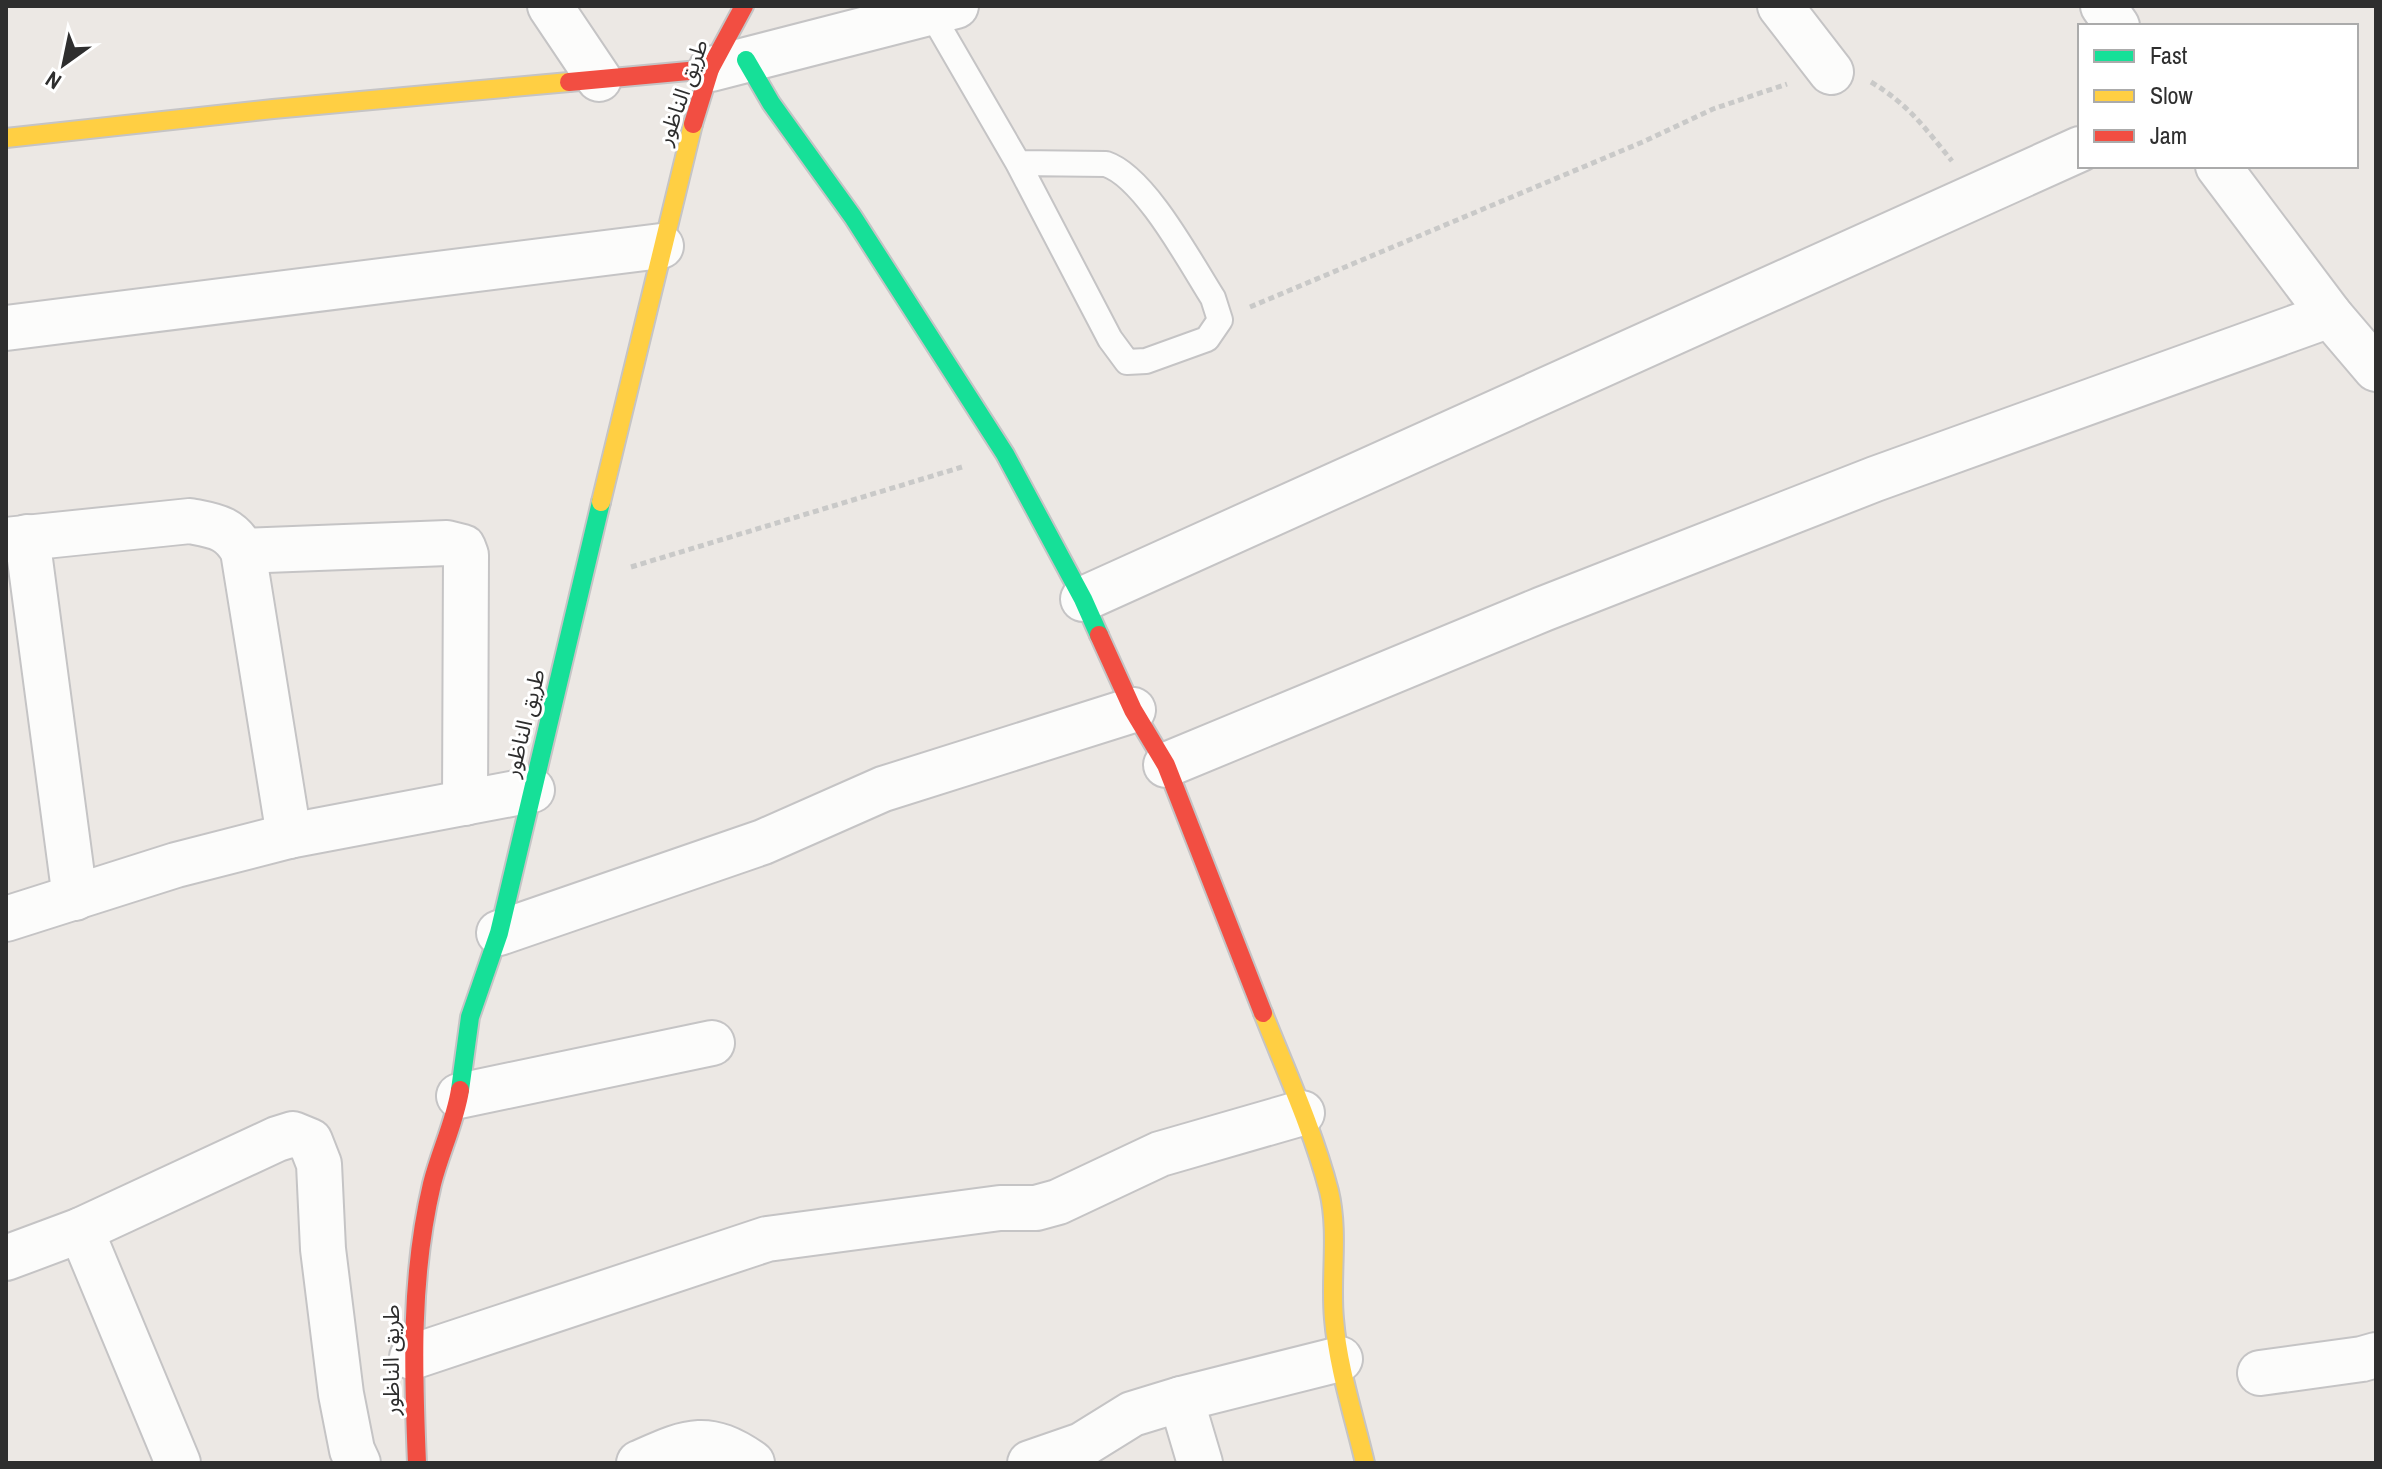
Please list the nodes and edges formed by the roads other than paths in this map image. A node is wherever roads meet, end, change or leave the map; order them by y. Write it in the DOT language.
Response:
graph roads {
  1 [pos="550,6"];
  2 [pos="744,6"];
  3 [pos="1780,6"];
  4 [pos="2103,6"];
  5 [pos="944,9"];
  6 [pos="2116,24"];
  7 [pos="728,64"];
  8 [pos="1831,72"];
  9 [pos="599,79"];
  10 [pos="6,138"];
  11 [pos="2078,150"];
  12 [pos="1018,163"];
  13 [pos="2220,168"];
  14 [pos="661,246"];
  15 [pos="2330,315"];
  16 [pos="6,328"];
  17 [pos="2376,369"];
  18 [pos="16,538"];
  19 [pos="243,551"];
  20 [pos="1083,599"];
  21 [pos="1133,710"];
  22 [pos="1166,765"];
  23 [pos="532,790"];
  24 [pos="465,803"];
  25 [pos="289,836"];
  26 [pos="75,898"];
  27 [pos="6,919"];
  28 [pos="499,933"];
  29 [pos="712,1043"];
  30 [pos="459,1096"];
  31 [pos="1302,1113"];
  32 [pos="81,1230"];
  33 [pos="6,1258"];
  34 [pos="2376,1355"];
  35 [pos="412,1357"];
  36 [pos="1340,1359"];
  37 [pos="2260,1373"];
  38 [pos="1181,1399"];
  39 [pos="178,1463"];
  40 [pos="358,1463"];
  41 [pos="417,1463"];
  42 [pos="639,1463"];
  43 [pos="752,1463"];
  44 [pos="1030,1463"];
  45 [pos="1200,1463"];
  46 [pos="1365,1463"];
  1 -- 9 [label="street"];
  2 -- 7 [label="street, طريق الناظور"];
  3 -- 8 [label="street"];
  4 -- 6 [label="street"];
  5 -- 7 [label="street"];
  5 -- 12 [label="lane"];
  7 -- 9 [label="street"];
  7 -- 14 [label="street, طريق الناظور"];
  7 -- 20 [label="street"];
  9 -- 10 [label="street"];
  11 -- 20 [label="street"];
  12 -- 12 [label="lane"];
  13 -- 15 [label="street"];
  14 -- 16 [label="street"];
  14 -- 23 [label="street, طريق الناظور"];
  15 -- 17 [label="street"];
  15 -- 22 [label="street"];
  18 -- 19 [label="street"];
  18 -- 26 [label="street"];
  19 -- 24 [label="street"];
  19 -- 25 [label="street"];
  20 -- 21 [label="street"];
  21 -- 22 [label="street"];
  21 -- 28 [label="street"];
  22 -- 31 [label="street"];
  23 -- 24 [label="street"];
  23 -- 28 [label="street, طريق الناظور"];
  24 -- 25 [label="street"];
  25 -- 26 [label="street"];
  26 -- 27 [label="street"];
  28 -- 30 [label="street, طريق الناظور"];
  29 -- 30 [label="street"];
  30 -- 35 [label="street, طريق الناظور"];
  31 -- 35 [label="street"];
  31 -- 36 [label="street"];
  32 -- 33 [label="street"];
  32 -- 39 [label="street"];
  32 -- 40 [label="street"];
  34 -- 37 [label="street"];
  35 -- 41 [label="street, طريق الناظور"];
  36 -- 38 [label="street"];
  36 -- 46 [label="street"];
  38 -- 44 [label="street"];
  38 -- 45 [label="street"];
  42 -- 43 [label="street"];
}
